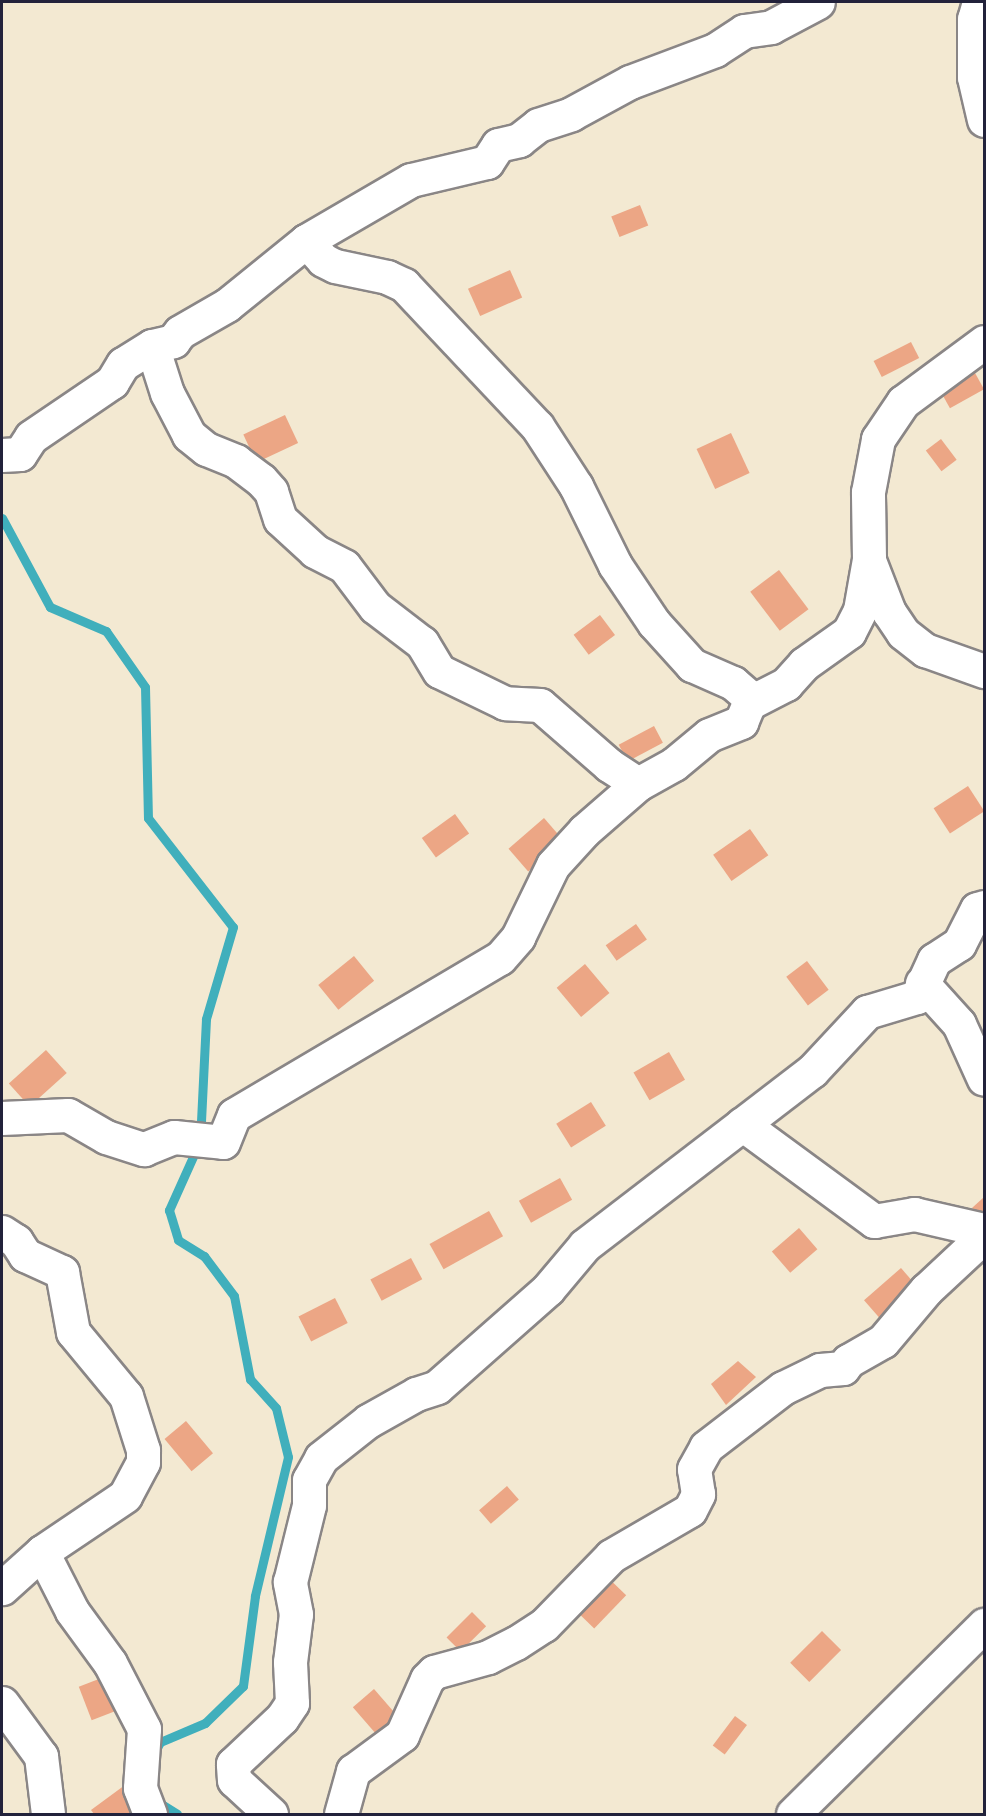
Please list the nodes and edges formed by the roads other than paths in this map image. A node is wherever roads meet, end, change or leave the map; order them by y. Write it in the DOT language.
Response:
graph roads {
  1 [pos="818,2"];
  2 [pos="980,2"];
  3 [pos="984,120"];
  4 [pos="306,241"];
  5 [pos="984,342"];
  6 [pos="152,346"];
  7 [pos="2,455"];
  8 [pos="869,559"];
  9 [pos="984,670"];
  10 [pos="749,703"];
  11 [pos="638,784"];
  12 [pos="984,907"];
  13 [pos="922,983"];
  14 [pos="984,1080"];
  15 [pos="2,1118"];
  16 [pos="742,1124"];
  17 [pos="984,1230"];
  18 [pos="2,1232"];
  19 [pos="984,1236"];
  20 [pos="42,1552"];
  21 [pos="2,1588"];
  22 [pos="984,1625"];
  23 [pos="2,1703"];
  24 [pos="48,1815"];
  25 [pos="150,1815"];
  26 [pos="271,1815"];
  27 [pos="342,1815"];
  28 [pos="793,1815"];
  1 -- 4 [label="street"];
  2 -- 3 [label="street"];
  4 -- 6 [label="street"];
  4 -- 10 [label="street"];
  5 -- 8 [label="street"];
  6 -- 7 [label="street"];
  6 -- 11 [label="street"];
  8 -- 9 [label="street"];
  8 -- 10 [label="street"];
  10 -- 11 [label="street"];
  11 -- 15 [label="street"];
  12 -- 13 [label="street"];
  13 -- 14 [label="street"];
  13 -- 16 [label="street"];
  16 -- 17 [label="street"];
  16 -- 26 [label="street"];
  18 -- 20 [label="street"];
  19 -- 27 [label="street"];
  20 -- 21 [label="street"];
  20 -- 25 [label="street"];
  22 -- 28 [label="street"];
  23 -- 24 [label="street"];
}
